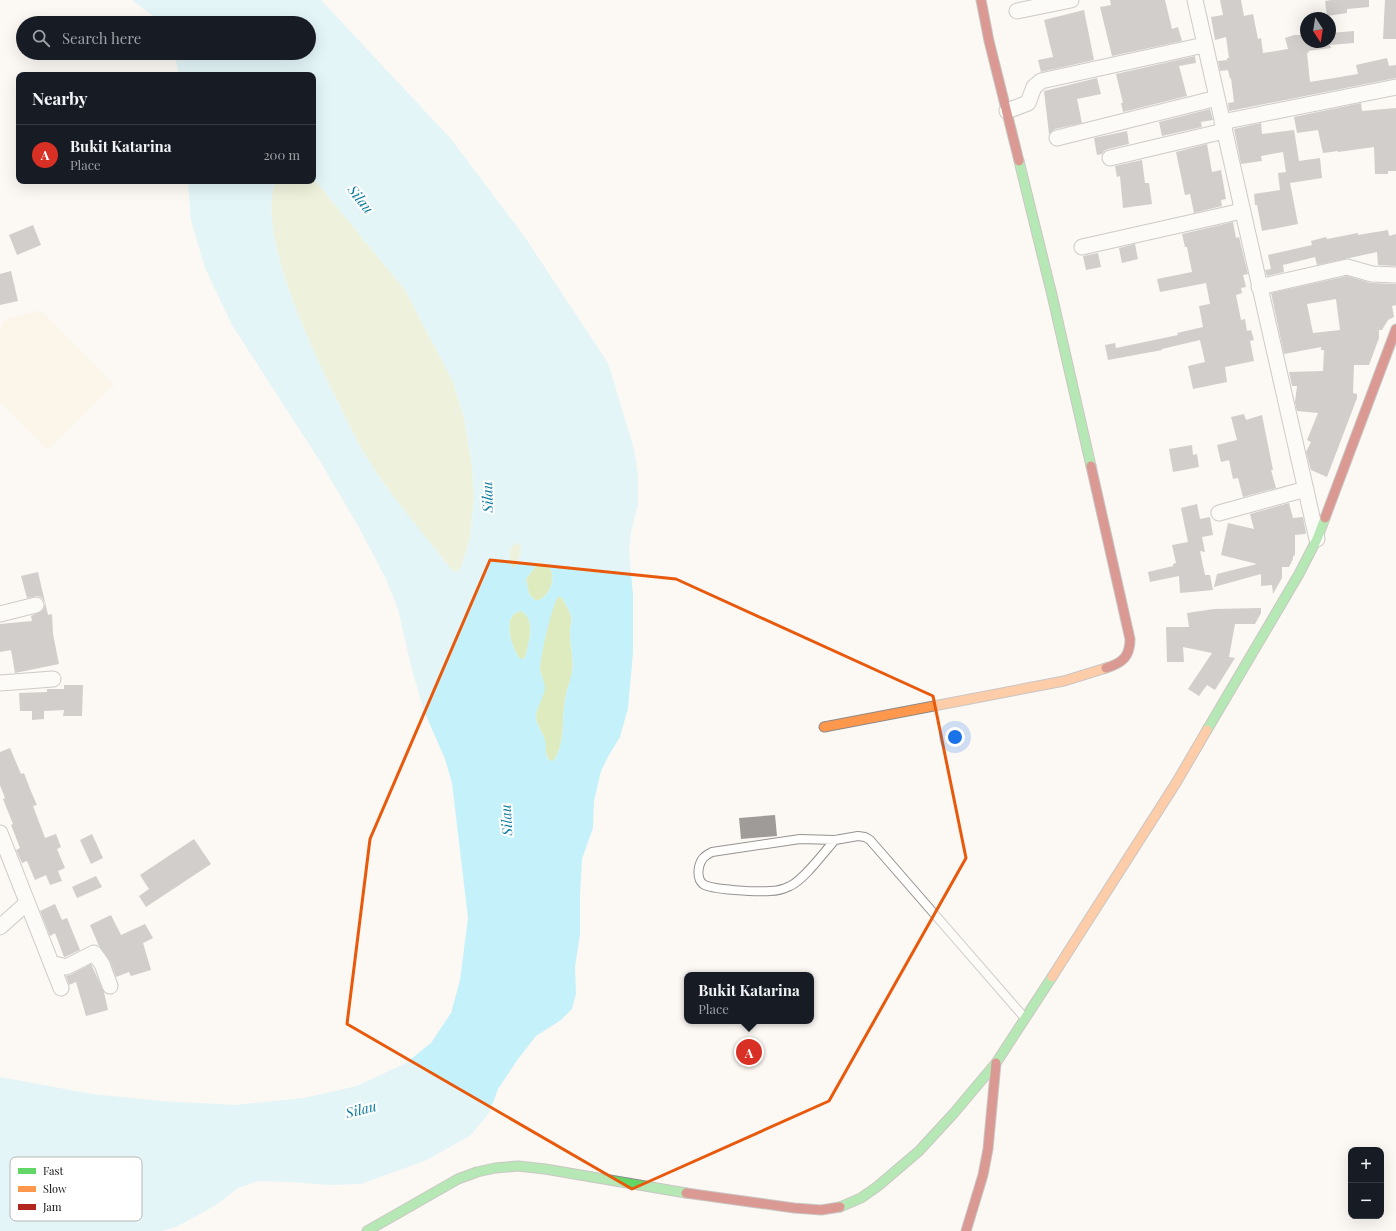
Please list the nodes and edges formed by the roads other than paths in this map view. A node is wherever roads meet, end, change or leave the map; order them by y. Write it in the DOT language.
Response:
graph roads {
  1 [pos="981,0"];
  2 [pos="1072,0"];
  3 [pos="1195,0"];
  4 [pos="1017,11"];
  5 [pos="1204,45"];
  6 [pos="1396,87"];
  7 [pos="1217,98"];
  8 [pos="1007,111"];
  9 [pos="1223,126"];
  10 [pos="1057,138"];
  11 [pos="1110,158"];
  12 [pos="1242,210"];
  13 [pos="1082,247"];
  14 [pos="1396,275"];
  15 [pos="1259,287"];
  16 [pos="1396,329"];
  17 [pos="1306,489"];
  18 [pos="1219,513"];
  19 [pos="1317,539"];
  20 [pos="36,605"];
  21 [pos="0,614"];
  22 [pos="53,679"];
  23 [pos="0,683"];
  24 [pos="824,727"];
  25 [pos="0,833"];
  26 [pos="835,840"];
  27 [pos="27,903"];
  28 [pos="0,927"];
  29 [pos="51,963"];
  30 [pos="110,986"];
  31 [pos="61,988"];
  32 [pos="1026,1019"];
  33 [pos="996,1063"];
  34 [pos="367,1231"];
  35 [pos="966,1231"];
  1 -- 8 [label="main road"];
  2 -- 4 [label="street"];
  3 -- 5 [label="street"];
  5 -- 7 [label="street"];
  5 -- 8 [label="street"];
  6 -- 9 [label="street"];
  7 -- 9 [label="street"];
  7 -- 10 [label="street"];
  8 -- 24 [label="main road"];
  9 -- 11 [label="street"];
  9 -- 12 [label="street"];
  12 -- 13 [label="street"];
  12 -- 15 [label="street"];
  14 -- 15 [label="street"];
  15 -- 17 [label="street"];
  16 -- 19 [label="main road"];
  17 -- 18 [label="street"];
  17 -- 19 [label="street"];
  19 -- 32 [label="main road"];
  20 -- 21 [label="street"];
  22 -- 23 [label="street"];
  25 -- 27 [label="street"];
  26 -- 26 [label="lane"];
  26 -- 32 [label="lane"];
  27 -- 28 [label="street"];
  27 -- 29 [label="street"];
  29 -- 30 [label="street"];
  29 -- 31 [label="street"];
  32 -- 33 [label="main road"];
  33 -- 34 [label="main road"];
  33 -- 35 [label="main road"];
}
